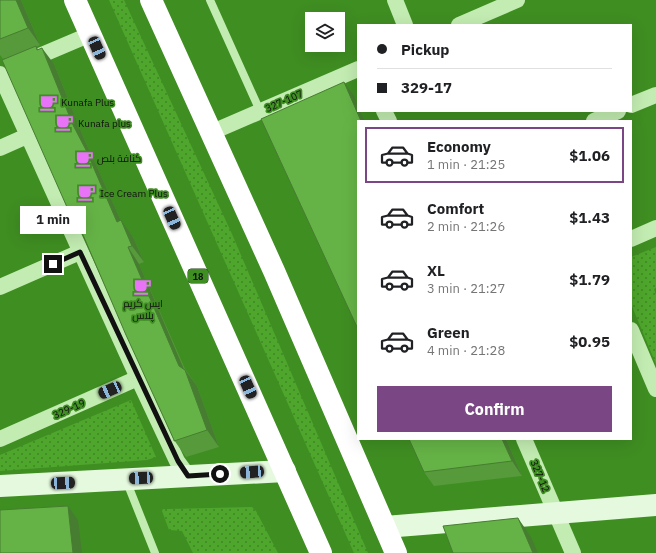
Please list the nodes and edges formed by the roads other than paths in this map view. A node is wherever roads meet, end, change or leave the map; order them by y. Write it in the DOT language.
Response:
graph roads {
  1 [pos="75,0"];
  2 [pos="151,0"];
  3 [pos="210,0"];
  4 [pos="395,0"];
  5 [pos="517,0"];
  6 [pos="405,24"];
  7 [pos="461,24"];
  8 [pos="91,34"];
  9 [pos="357,69"];
  10 [pos="0,73"];
  11 [pos="656,95"];
  12 [pos="632,105"];
  13 [pos="260,112"];
  14 [pos="616,112"];
  15 [pos="596,120"];
  16 [pos="210,133"];
  17 [pos="27,136"];
  18 [pos="0,148"];
  19 [pos="656,228"];
  20 [pos="632,239"];
  21 [pos="80,252"];
  22 [pos="0,288"];
  23 [pos="632,332"];
  24 [pos="138,378"];
  25 [pos="656,389"];
  26 [pos="0,439"];
  27 [pos="524,440"];
  28 [pos="285,471"];
  29 [pos="188,476"];
  30 [pos="126,479"];
  31 [pos="0,486"];
  32 [pos="656,505"];
  33 [pos="556,514"];
  34 [pos="385,527"];
  35 [pos="155,553"];
  36 [pos="321,553"];
  37 [pos="396,553"];
  38 [pos="573,553"];
  1 -- 8 [label="highway, 18"];
  2 -- 16 [label="highway"];
  3 -- 13 [label="lane"];
  4 -- 6 [label="street"];
  5 -- 7 [label="street"];
  8 -- 10 [label="street"];
  8 -- 28 [label="highway, 18"];
  9 -- 13 [label="street, 327-107"];
  10 -- 17 [label="street"];
  11 -- 12 [label="street"];
  13 -- 16 [label="street, 327-107"];
  14 -- 15 [label="street"];
  16 -- 34 [label="highway"];
  17 -- 18 [label="street"];
  17 -- 21 [label="street"];
  19 -- 20 [label="street"];
  21 -- 22 [label="street"];
  21 -- 24 [label="street"];
  23 -- 25 [label="street"];
  24 -- 26 [label="street, 329-19"];
  24 -- 29 [label="street"];
  27 -- 33 [label="street, 327-12"];
  28 -- 29 [label="street"];
  28 -- 36 [label="highway, 18"];
  29 -- 30 [label="street"];
  30 -- 31 [label="street"];
  30 -- 35 [label="lane"];
  32 -- 33 [label="street"];
  33 -- 34 [label="street"];
  33 -- 38 [label="street, 327-12"];
  34 -- 37 [label="highway"];
}
